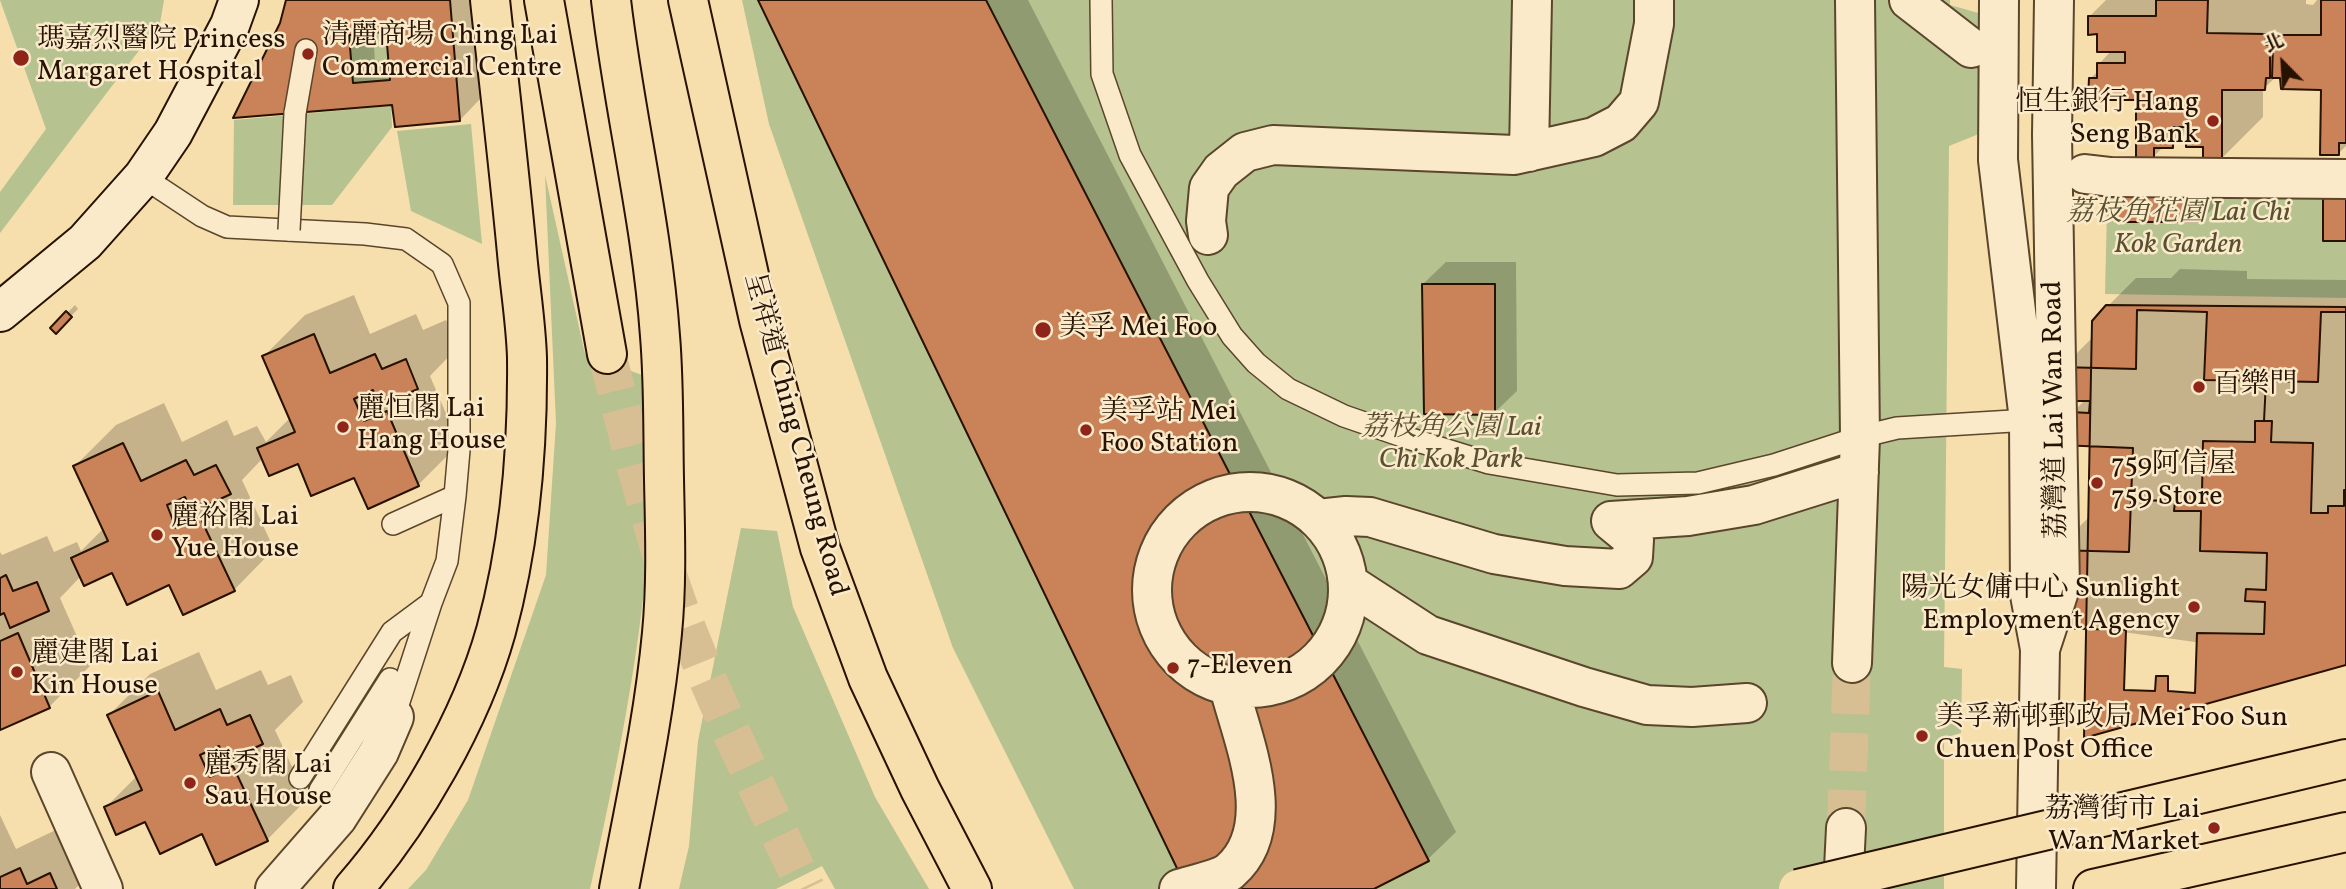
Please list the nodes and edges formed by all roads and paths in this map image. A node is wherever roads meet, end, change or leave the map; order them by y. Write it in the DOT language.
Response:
graph roads {
  1 [pos="239,0"];
  2 [pos="490,0"];
  3 [pos="544,0"];
  4 [pos="611,0"];
  5 [pos="688,0"];
  6 [pos="1101,0"];
  7 [pos="1532,0"];
  8 [pos="1654,0"];
  9 [pos="1855,0"];
  10 [pos="1909,0"];
  11 [pos="1999,0"];
  12 [pos="2054,0"];
  13 [pos="1971,48"];
  14 [pos="306,50"];
  15 [pos="1529,152"];
  16 [pos="2085,174"];
  17 [pos="2346,178"];
  18 [pos="155,185"];
  19 [pos="289,230"];
  20 [pos="1208,235"];
  21 [pos="0,312"];
  22 [pos="607,354"];
  23 [pos="2029,420"];
  24 [pos="1860,455"];
  25 [pos="447,500"];
  26 [pos="1318,519"];
  27 [pos="393,524"];
  28 [pos="1348,583"];
  29 [pos="431,603"];
  30 [pos="2040,649"];
  31 [pos="1852,663"];
  32 [pos="370,667"];
  33 [pos="1229,687"];
  34 [pos="396,695"];
  35 [pos="1747,703"];
  36 [pos="2346,760"];
  37 [pos="51,772"];
  38 [pos="300,778"];
  39 [pos="1846,828"];
  40 [pos="2346,832"];
  41 [pos="103,889"];
  42 [pos="275,889"];
  43 [pos="353,889"];
  44 [pos="619,889"];
  45 [pos="972,889"];
  46 [pos="1179,889"];
  47 [pos="1798,889"];
  48 [pos="1843,889"];
  49 [pos="2036,889"];
  50 [pos="2093,889"];
  1 -- 18 [label="street"];
  2 -- 43 [label="main road"];
  3 -- 22 [label="main road"];
  4 -- 44 [label="main road"];
  5 -- 45 [label="main road, 呈祥道 Ching Cheung Road"];
  6 -- 24 [label="lane"];
  7 -- 15 [label="street"];
  8 -- 15 [label="street"];
  9 -- 24 [label="street"];
  10 -- 13 [label="street"];
  11 -- 23 [label="street, 荔灣道 Lai Wan Road"];
  12 -- 30 [label="street, 荔灣道 Lai Wan Road"];
  14 -- 19 [label="lane, bridge"];
  15 -- 20 [label="street"];
  16 -- 17 [label="street"];
  18 -- 19 [label="lane"];
  18 -- 21 [label="street"];
  19 -- 25 [label="lane"];
  23 -- 24 [label="lane"];
  23 -- 30 [label="street, 荔灣道 Lai Wan Road"];
  24 -- 26 [label="street"];
  24 -- 31 [label="street"];
  25 -- 27 [label="lane"];
  25 -- 29 [label="lane"];
  26 -- 28 [label="street"];
  26 -- 33 [label="street"];
  28 -- 33 [label="street"];
  28 -- 35 [label="street"];
  29 -- 32 [label="lane"];
  29 -- 34 [label="lane"];
  30 -- 49 [label="street, 荔灣道 Lai Wan Road"];
  32 -- 34 [label="lane"];
  32 -- 38 [label="lane"];
  33 -- 46 [label="street"];
  34 -- 42 [label="street"];
  36 -- 47 [label="main road, bridge"];
  37 -- 41 [label="street"];
  39 -- 48 [label="street"];
  40 -- 50 [label="main road"];
}
